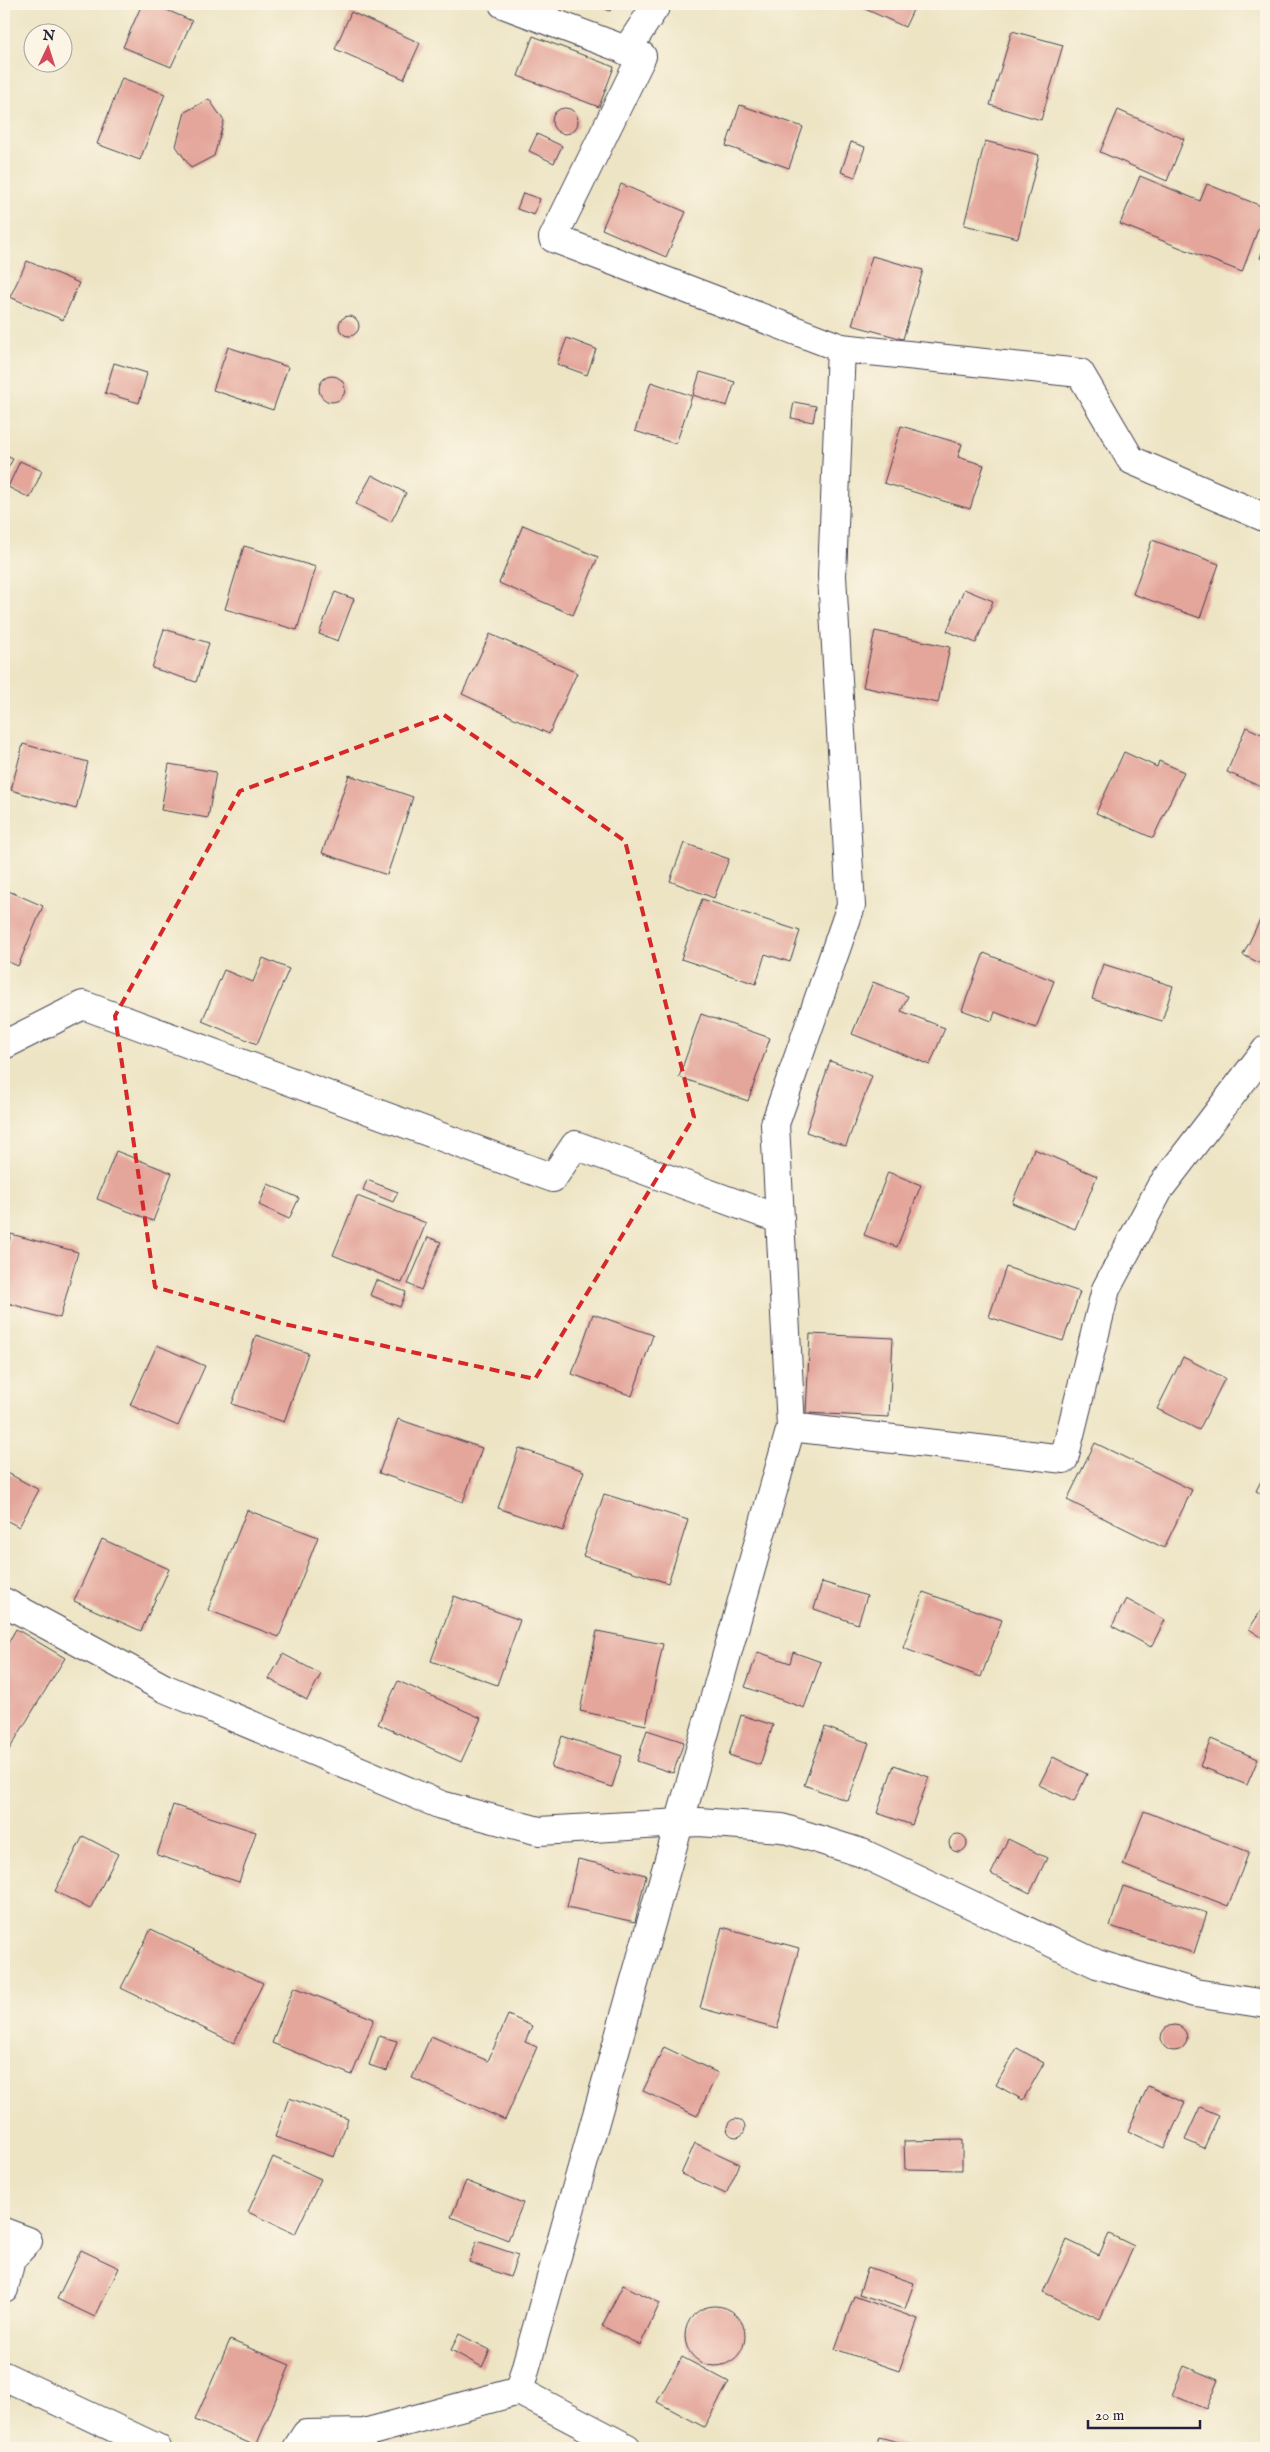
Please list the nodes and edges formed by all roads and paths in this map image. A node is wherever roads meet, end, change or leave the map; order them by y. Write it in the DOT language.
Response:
graph roads {
  1 [pos="503,4"];
  2 [pos="657,4"];
  3 [pos="626,50"];
  4 [pos="841,348"];
  5 [pos="1266,518"];
  6 [pos="4,1045"];
  7 [pos="1266,1050"];
  8 [pos="779,1219"];
  9 [pos="791,1427"];
  10 [pos="4,1602"];
  11 [pos="678,1823"];
  12 [pos="1266,2004"];
  13 [pos="4,2232"];
  14 [pos="4,2289"];
  15 [pos="4,2376"];
  16 [pos="519,2391"];
  17 [pos="157,2448"];
  18 [pos="297,2448"];
  19 [pos="627,2448"];
  1 -- 3 [label="street"];
  2 -- 3 [label="street"];
  3 -- 4 [label="street"];
  4 -- 5 [label="street"];
  4 -- 8 [label="street"];
  6 -- 8 [label="street"];
  7 -- 9 [label="street"];
  8 -- 9 [label="street"];
  9 -- 11 [label="street"];
  10 -- 11 [label="street"];
  11 -- 12 [label="street"];
  11 -- 16 [label="street"];
  13 -- 14 [label="street"];
  15 -- 17 [label="street"];
  16 -- 18 [label="street"];
  16 -- 19 [label="street"];
}
